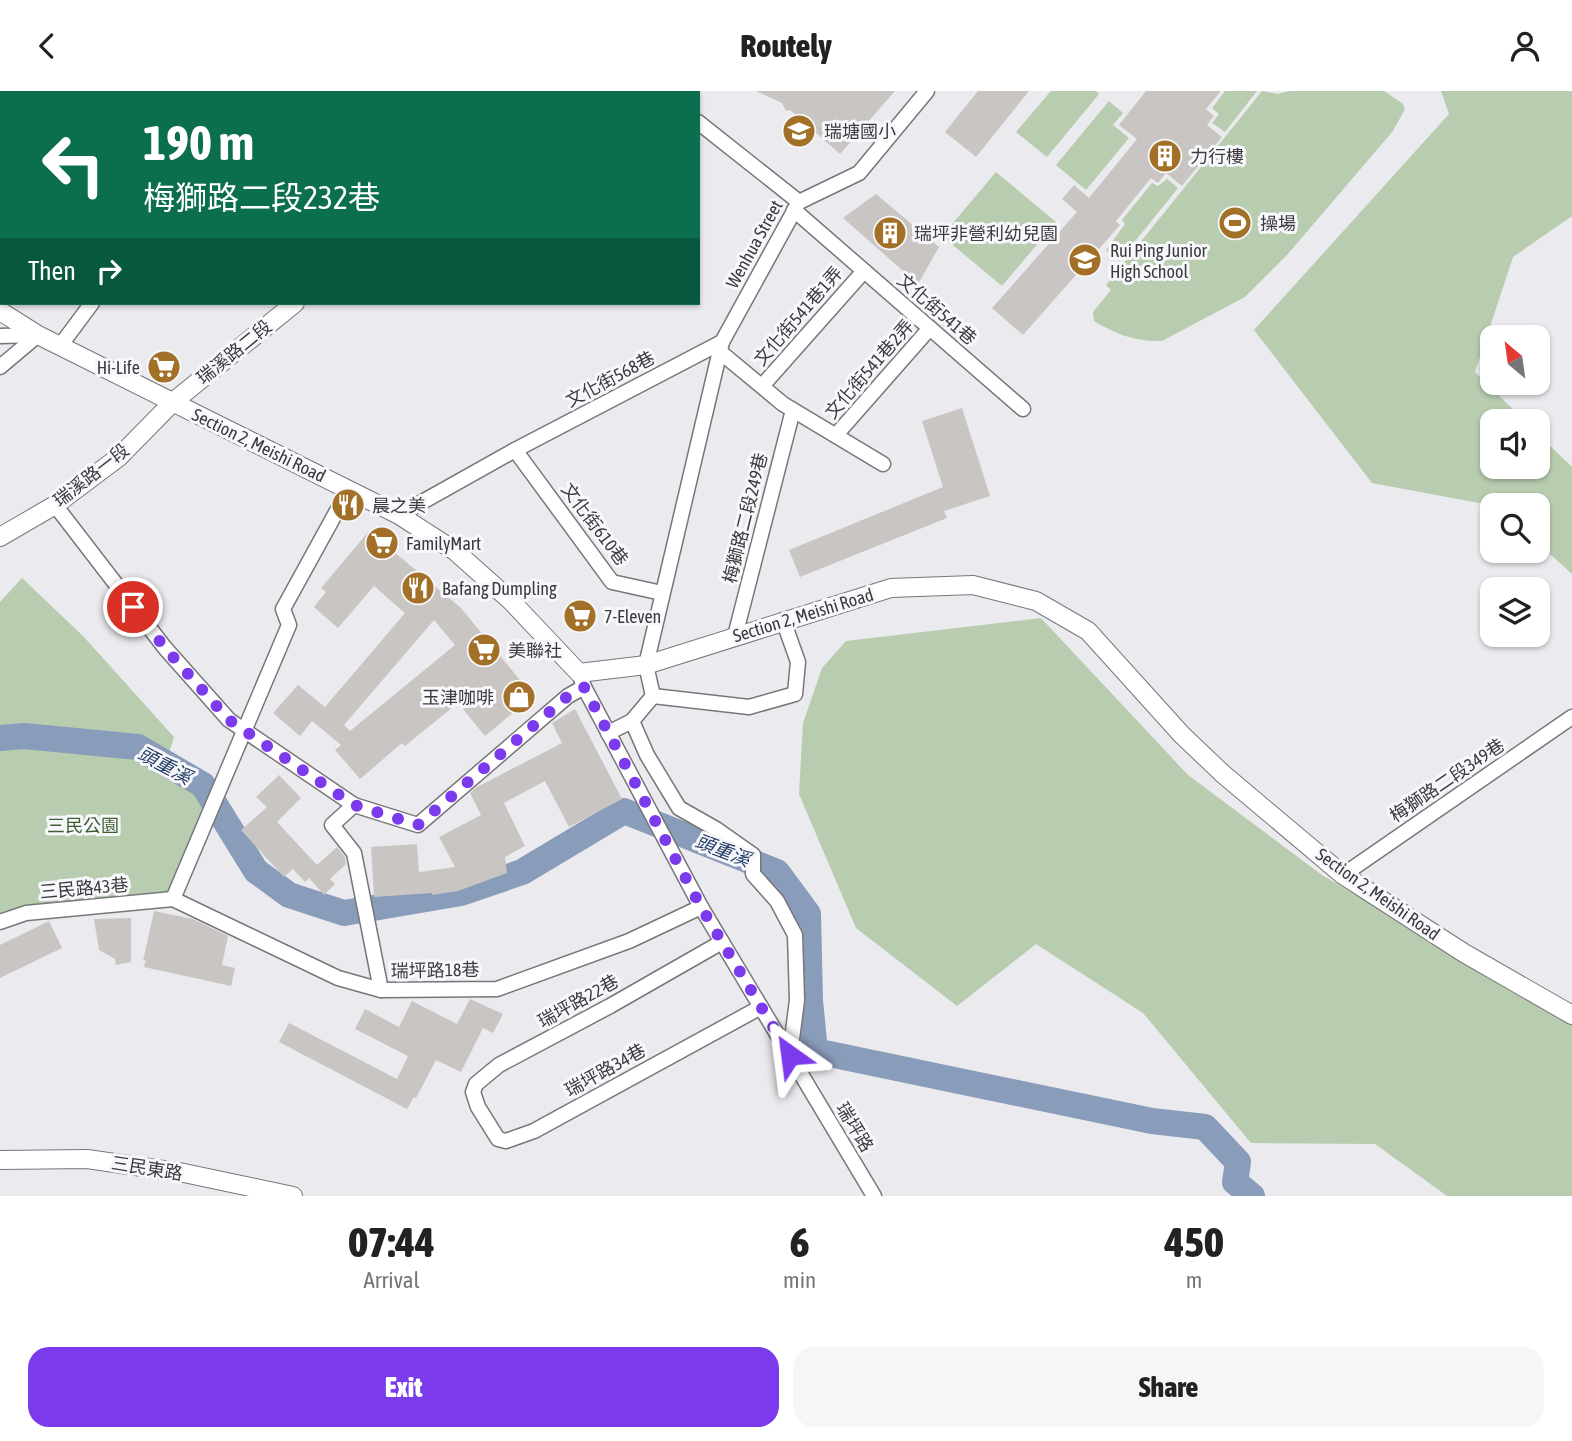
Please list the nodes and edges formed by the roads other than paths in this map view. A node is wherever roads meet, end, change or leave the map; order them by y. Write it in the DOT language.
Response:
graph roads {
  1 [pos="927,91"];
  2 [pos="700,124"];
  3 [pos="796,206"];
  4 [pos="864,271"];
  5 [pos="91,305"];
  6 [pos="293,305"];
  7 [pos="0,311"];
  8 [pos="930,328"];
  9 [pos="38,335"];
  10 [pos="0,336"];
  11 [pos="60,346"];
  12 [pos="721,347"];
  13 [pos="0,367"];
  14 [pos="762,386"];
  15 [pos="173,402"];
  16 [pos="793,409"];
  17 [pos="1023,409"];
  18 [pos="836,435"];
  19 [pos="515,450"];
  20 [pos="883,464"];
  21 [pos="349,489"];
  22 [pos="55,505"];
  23 [pos="399,515"];
  24 [pos="0,537"];
  25 [pos="662,593"];
  26 [pos="783,620"];
  27 [pos="735,636"];
  28 [pos="646,665"];
  29 [pos="582,680"];
  30 [pos="653,696"];
  31 [pos="1572,717"];
  32 [pos="632,722"];
  33 [pos="244,730"];
  34 [pos="608,733"];
  35 [pos="354,805"];
  36 [pos="1343,875"];
  37 [pos="173,899"];
  38 [pos="701,907"];
  39 [pos="0,922"];
  40 [pos="722,942"];
  41 [pos="380,990"];
  42 [pos="761,1007"];
  43 [pos="1572,1015"];
  44 [pos="790,1055"];
  45 [pos="478,1107"];
  46 [pos="0,1160"];
  47 [pos="293,1196"];
  48 [pos="874,1196"];
  1 -- 3 [label="street, Wenhua Street"];
  2 -- 3 [label="street, 文化街541巷"];
  3 -- 4 [label="street, 文化街541巷"];
  3 -- 12 [label="street, Wenhua Street"];
  4 -- 8 [label="street, 文化街541巷"];
  4 -- 14 [label="street, 文化街541巷1弄"];
  5 -- 11 [label="street"];
  6 -- 15 [label="street, 瑞溪路二段"];
  7 -- 9 [label="street, Section 2, Meishi Road"];
  8 -- 17 [label="street, 文化街541巷"];
  8 -- 18 [label="street, 文化街541巷2弄"];
  9 -- 10 [label="street"];
  9 -- 11 [label="street, Section 2, Meishi Road"];
  9 -- 13 [label="street"];
  11 -- 15 [label="street, Section 2, Meishi Road"];
  12 -- 14 [label="street"];
  12 -- 19 [label="street, 文化街568巷"];
  12 -- 25 [label="street, Wenhua Street"];
  14 -- 16 [label="street"];
  15 -- 21 [label="street, Section 2, Meishi Road"];
  15 -- 22 [label="street, 瑞溪路一段"];
  16 -- 18 [label="street"];
  16 -- 27 [label="street, 梅獅路二段249巷"];
  18 -- 20 [label="street"];
  19 -- 23 [label="street, 文化街568巷"];
  19 -- 25 [label="street, 文化街610巷"];
  21 -- 23 [label="street, Section 2, Meishi Road"];
  21 -- 33 [label="street"];
  22 -- 24 [label="street, 瑞溪路一段"];
  22 -- 33 [label="street"];
  23 -- 29 [label="street, Section 2, Meishi Road"];
  25 -- 28 [label="street, Wenhua Street"];
  26 -- 27 [label="street, Section 2, Meishi Road"];
  26 -- 30 [label="street"];
  26 -- 36 [label="street, Section 2, Meishi Road"];
  27 -- 28 [label="street, Section 2, Meishi Road"];
  28 -- 29 [label="street, Section 2, Meishi Road"];
  28 -- 30 [label="street"];
  29 -- 34 [label="street, 瑞坪路"];
  29 -- 35 [label="street"];
  30 -- 32 [label="street"];
  31 -- 36 [label="street, 梅獅路二段349巷"];
  32 -- 34 [label="street"];
  32 -- 44 [label="street"];
  33 -- 35 [label="street"];
  33 -- 37 [label="street"];
  34 -- 38 [label="street, 瑞坪路"];
  35 -- 41 [label="street"];
  36 -- 43 [label="street, Section 2, Meishi Road"];
  37 -- 39 [label="street, 三民路43巷"];
  37 -- 41 [label="street, 瑞坪路18巷"];
  38 -- 40 [label="street, 瑞坪路"];
  38 -- 41 [label="street, 瑞坪路18巷"];
  40 -- 42 [label="street, 瑞坪路"];
  40 -- 45 [label="street, 瑞坪路22巷"];
  42 -- 44 [label="street, 瑞坪路"];
  42 -- 45 [label="street, 瑞坪路34巷"];
  44 -- 48 [label="street, 瑞坪路"];
  46 -- 47 [label="street, 三民東路"];
}
